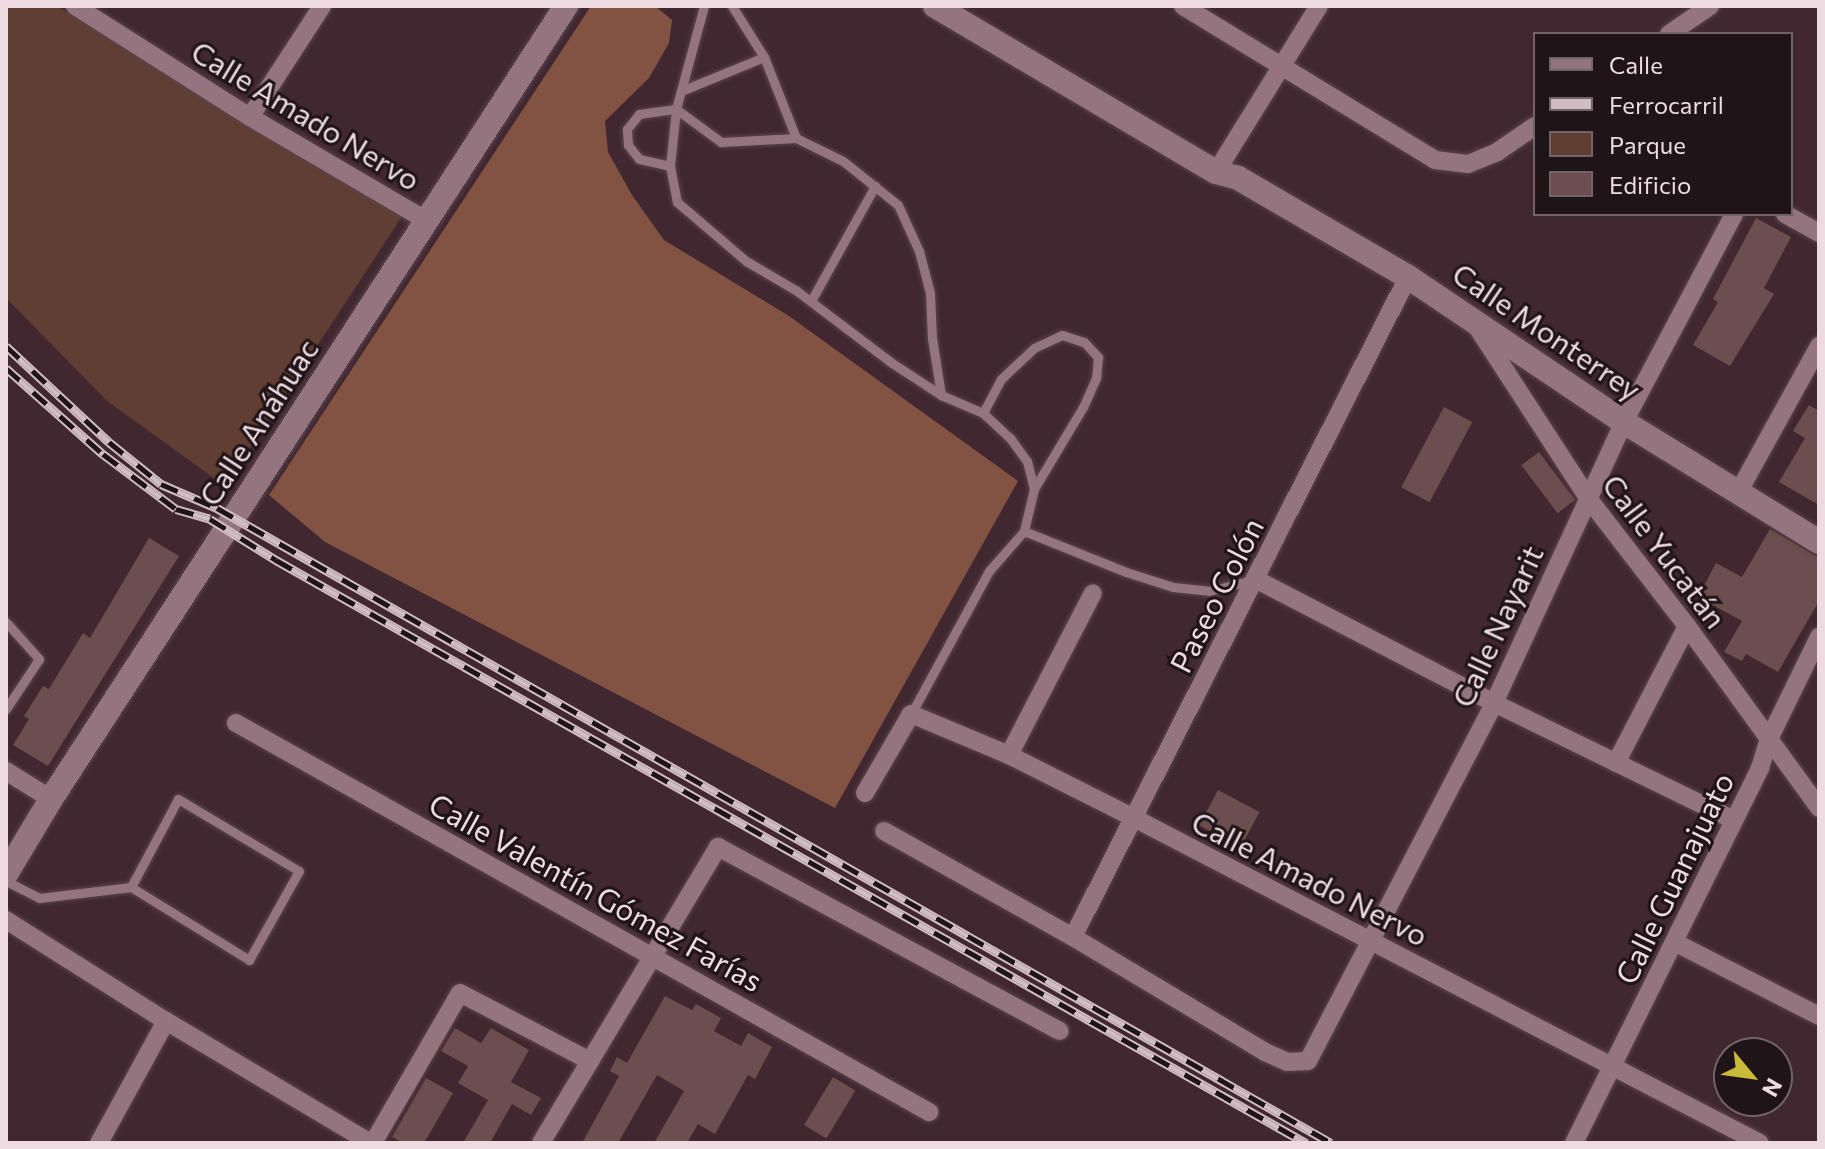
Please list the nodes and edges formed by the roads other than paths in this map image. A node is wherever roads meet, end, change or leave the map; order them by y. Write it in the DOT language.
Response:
graph roads {
  1 [pos="322,6"];
  2 [pos="566,6"];
  3 [pos="704,6"];
  4 [pos="732,6"];
  5 [pos="935,6"];
  6 [pos="965,6"];
  7 [pos="1183,6"];
  8 [pos="1319,6"];
  9 [pos="1710,6"];
  10 [pos="86,9"];
  11 [pos="1672,32"];
  12 [pos="764,57"];
  13 [pos="1282,67"];
  14 [pos="681,91"];
  15 [pos="676,109"];
  16 [pos="250,117"];
  17 [pos="1533,127"];
  18 [pos="796,138"];
  19 [pos="670,166"];
  20 [pos="1226,171"];
  21 [pos="875,186"];
  22 [pos="1733,216"];
  23 [pos="1789,216"];
  24 [pos="427,221"];
  25 [pos="1819,233"];
  26 [pos="1408,277"];
  27 [pos="811,301"];
  28 [pos="1474,321"];
  29 [pos="1819,346"];
  30 [pos="941,395"];
  31 [pos="983,413"];
  32 [pos="1624,422"];
  33 [pos="1034,489"];
  34 [pos="1739,491"];
  35 [pos="1588,498"];
  36 [pos="1024,531"];
  37 [pos="1819,542"];
  38 [pos="1255,579"];
  39 [pos="1093,593"];
  40 [pos="6,622"];
  41 [pos="1687,626"];
  42 [pos="1819,637"];
  43 [pos="1494,703"];
  44 [pos="6,709"];
  45 [pos="911,714"];
  46 [pos="236,723"];
  47 [pos="1769,739"];
  48 [pos="1009,755"];
  49 [pos="1616,763"];
  50 [pos="6,771"];
  51 [pos="865,793"];
  52 [pos="51,799"];
  53 [pos="1819,808"];
  54 [pos="1134,818"];
  55 [pos="1734,820"];
  56 [pos="884,831"];
  57 [pos="6,874"];
  58 [pos="6,881"];
  59 [pos="131,887"];
  60 [pos="6,920"];
  61 [pos="1073,937"];
  62 [pos="1372,942"];
  63 [pos="1674,942"];
  64 [pos="655,956"];
  65 [pos="1819,1016"];
  66 [pos="166,1021"];
  67 [pos="1060,1031"];
  68 [pos="590,1061"];
  69 [pos="1612,1067"];
  70 [pos="929,1112"];
  71 [pos="99,1143"];
  72 [pos="372,1143"];
  73 [pos="541,1143"];
  74 [pos="1574,1143"];
  75 [pos="1760,1143"];
  1 -- 16 [label="street"];
  2 -- 24 [label="street, Calle Anáhuac"];
  3 -- 14 [label="lane"];
  4 -- 12 [label="lane"];
  5 -- 20 [label="street, Calle Monterrey"];
  6 -- 20 [label="street, Calle Monterrey"];
  7 -- 13 [label="street"];
  8 -- 13 [label="street"];
  9 -- 11 [label="street"];
  10 -- 16 [label="street, Calle Amado Nervo"];
  12 -- 14 [label="lane"];
  12 -- 18 [label="lane"];
  13 -- 17 [label="street"];
  13 -- 20 [label="street"];
  14 -- 15 [label="lane"];
  15 -- 18 [label="lane"];
  15 -- 19 [label="lane"];
  15 -- 19 [label="lane"];
  16 -- 24 [label="street, Calle Amado Nervo"];
  18 -- 21 [label="lane"];
  19 -- 27 [label="lane"];
  20 -- 26 [label="street, Calle Monterrey"];
  21 -- 27 [label="lane"];
  21 -- 30 [label="lane"];
  22 -- 32 [label="street, Calle Nayarit"];
  23 -- 25 [label="street"];
  24 -- 52 [label="street, Calle Anáhuac"];
  26 -- 28 [label="street, Calle Monterrey"];
  26 -- 38 [label="street, Paseo Colón"];
  27 -- 30 [label="lane"];
  28 -- 32 [label="street, Calle Monterrey"];
  28 -- 35 [label="street, Calle Yucatán"];
  29 -- 34 [label="street"];
  30 -- 31 [label="lane"];
  31 -- 33 [label="lane"];
  31 -- 33 [label="lane"];
  32 -- 34 [label="street, Calle Monterrey"];
  32 -- 35 [label="street, Calle Nayarit"];
  33 -- 36 [label="lane"];
  34 -- 37 [label="street, Calle Monterrey"];
  35 -- 41 [label="street, Calle Yucatán"];
  35 -- 43 [label="street, Calle Nayarit"];
  36 -- 38 [label="lane"];
  36 -- 45 [label="lane"];
  38 -- 43 [label="street"];
  38 -- 54 [label="street, Paseo Colón"];
  39 -- 48 [label="street"];
  40 -- 44 [label="lane"];
  41 -- 47 [label="street, Calle Yucatán"];
  41 -- 49 [label="street"];
  42 -- 47 [label="street, Calle Guanajuato"];
  43 -- 49 [label="street"];
  43 -- 62 [label="street, Calle Nayarit"];
  45 -- 48 [label="street, Calle Amado Nervo"];
  45 -- 51 [label="street"];
  46 -- 64 [label="street, Calle Valentín Gómez Farías"];
  47 -- 53 [label="street, Calle Yucatán"];
  47 -- 55 [label="street, Calle Guanajuato"];
  48 -- 54 [label="street, Calle Amado Nervo"];
  49 -- 55 [label="street"];
  50 -- 52 [label="street"];
  52 -- 57 [label="street, Calle Anáhuac"];
  54 -- 61 [label="street, Paseo Colón"];
  54 -- 62 [label="street, Calle Amado Nervo"];
  55 -- 63 [label="street, Calle Guanajuato"];
  56 -- 61 [label="street"];
  58 -- 59 [label="lane"];
  59 -- 59 [label="lane"];
  60 -- 66 [label="street"];
  61 -- 62 [label="street, Calle Nayarit"];
  62 -- 69 [label="street, Calle Amado Nervo"];
  63 -- 65 [label="street"];
  63 -- 69 [label="street, Calle Guanajuato"];
  64 -- 67 [label="street"];
  64 -- 68 [label="street"];
  64 -- 70 [label="street, Calle Valentín Gómez Farías"];
  66 -- 71 [label="street"];
  66 -- 72 [label="street"];
  68 -- 72 [label="street"];
  68 -- 73 [label="street"];
  69 -- 74 [label="street, Calle Guanajuato"];
  69 -- 75 [label="street, Calle Amado Nervo"];
}
